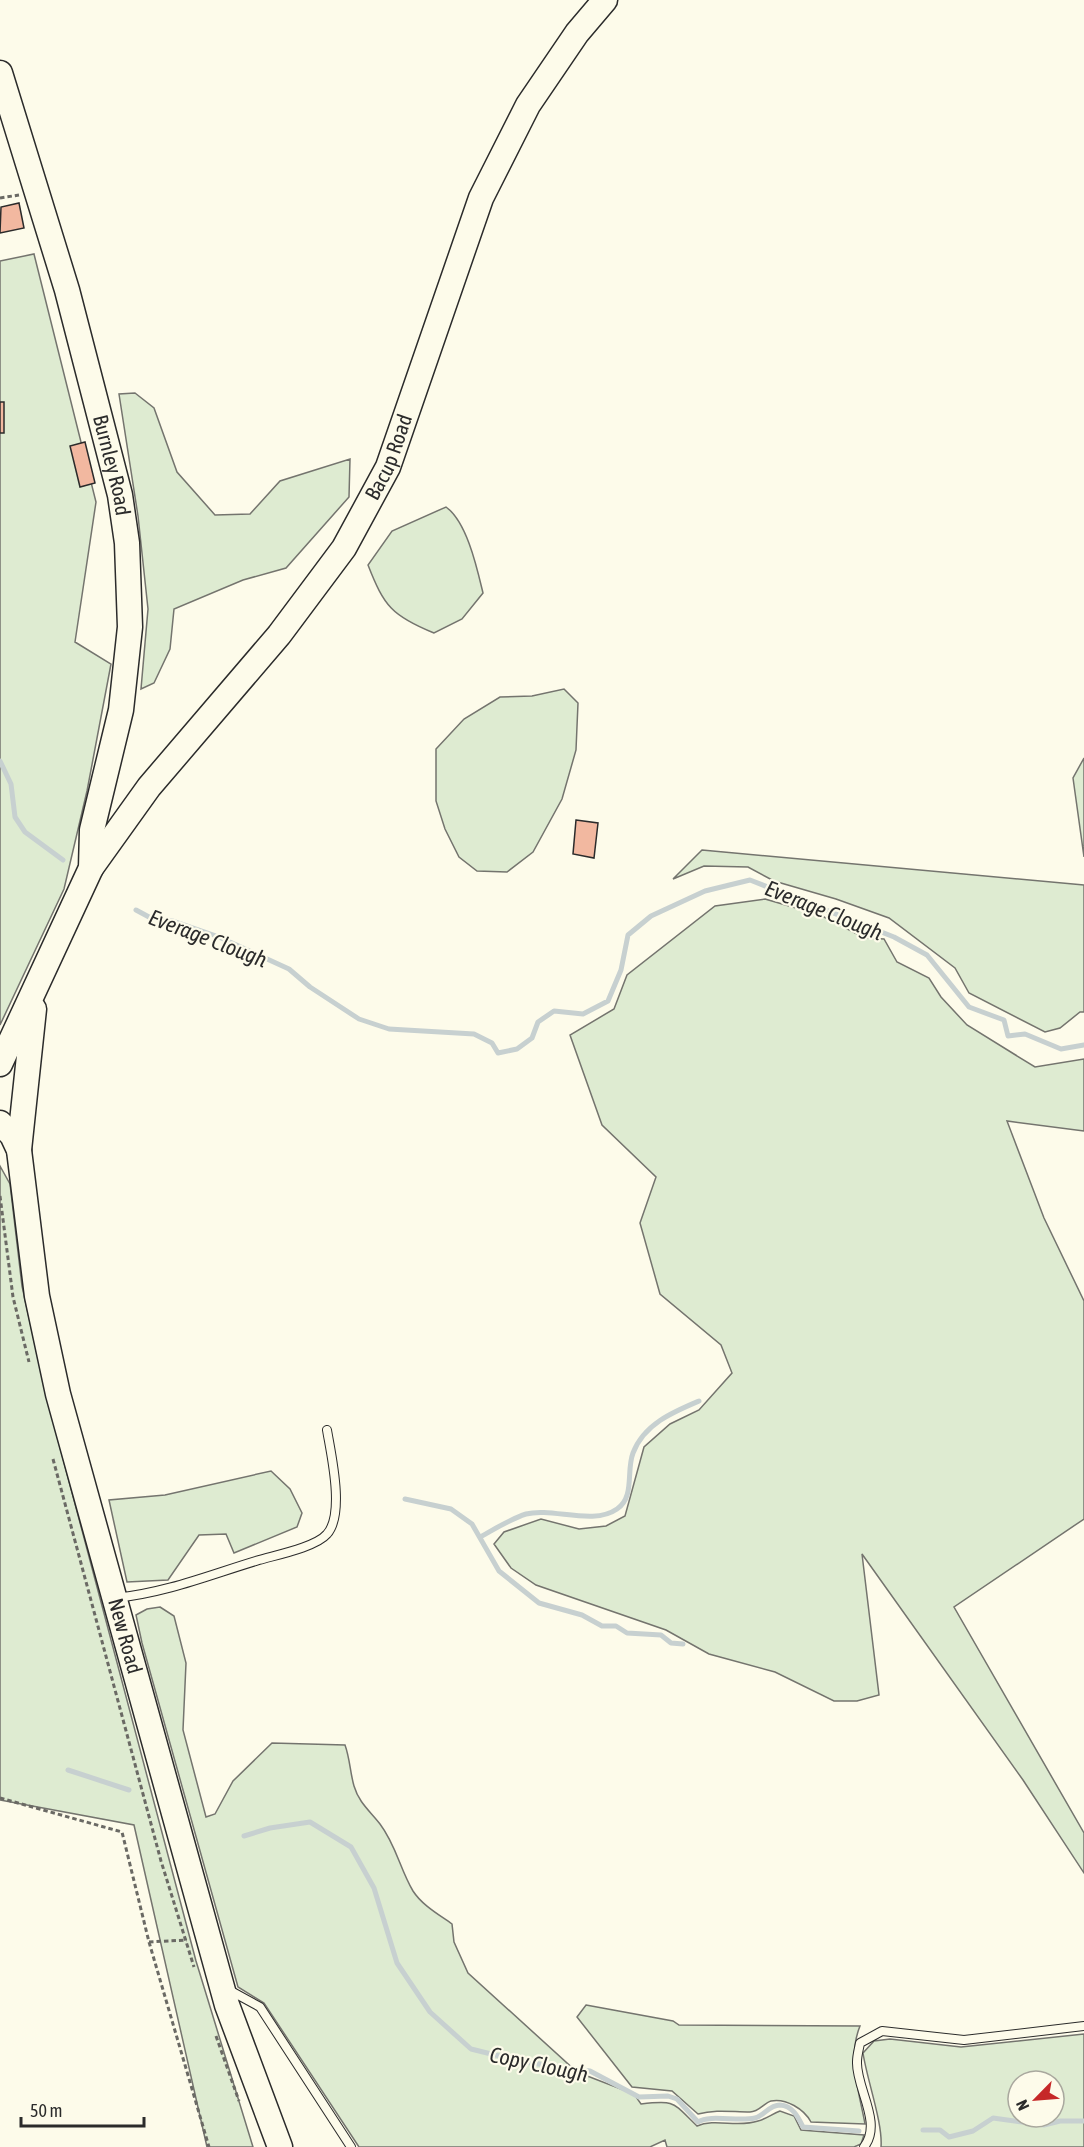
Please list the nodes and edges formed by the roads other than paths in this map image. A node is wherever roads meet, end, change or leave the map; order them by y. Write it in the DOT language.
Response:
graph roads {
  1 [pos="605,0"];
  2 [pos="0,73"];
  3 [pos="91,868"];
  4 [pos="36,989"];
  5 [pos="0,1064"];
  6 [pos="0,1123"];
  7 [pos="19,1150"];
  8 [pos="327,1430"];
  9 [pos="115,1598"];
  10 [pos="222,1986"];
  11 [pos="1084,2026"];
  12 [pos="280,2147"];
  13 [pos="351,2147"];
  14 [pos="864,2147"];
  1 -- 3 [label="main road, Bacup Road"];
  2 -- 3 [label="main road, Burnley Road"];
  3 -- 4 [label="main road"];
  4 -- 5 [label="main road"];
  4 -- 7 [label="main road"];
  6 -- 7 [label="main road, New Road"];
  7 -- 9 [label="main road, New Road"];
  8 -- 9 [label="lane"];
  9 -- 10 [label="main road, New Road"];
  10 -- 12 [label="main road, New Road"];
  10 -- 13 [label="lane"];
  11 -- 14 [label="lane"];
}
